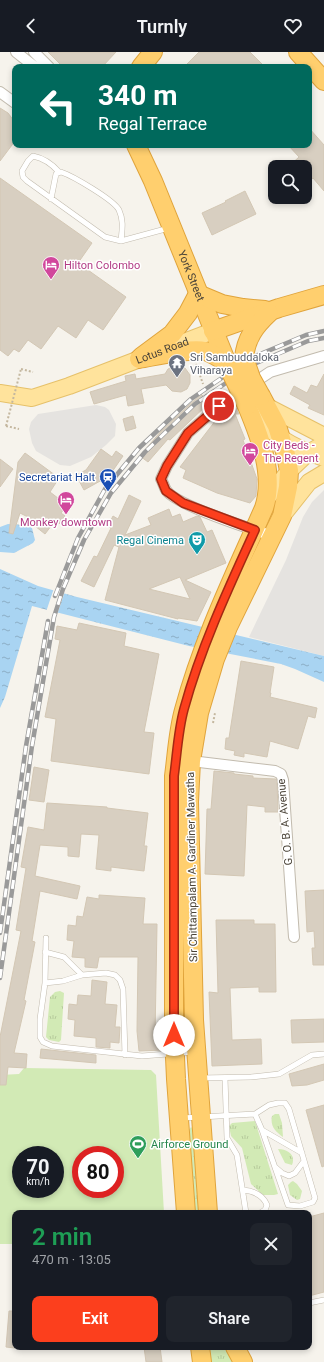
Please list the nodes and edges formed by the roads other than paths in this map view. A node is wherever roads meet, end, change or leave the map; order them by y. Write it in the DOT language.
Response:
graph roads {
  1 [pos="16,52"];
  2 [pos="34,52"];
  3 [pos="152,52"];
  4 [pos="298,52"];
  5 [pos="31,64"];
  6 [pos="46,64"];
  7 [pos="143,64"];
  8 [pos="309,64"];
  9 [pos="312,68"];
  10 [pos="324,81"];
  11 [pos="0,92"];
  12 [pos="12,101"];
  13 [pos="137,148"];
  14 [pos="59,172"];
  15 [pos="51,199"];
  16 [pos="172,227"];
  17 [pos="121,241"];
  18 [pos="198,294"];
  19 [pos="324,295"];
  20 [pos="272,310"];
  21 [pos="213,331"];
  22 [pos="324,356"];
  23 [pos="139,359"];
  24 [pos="228,365"];
  25 [pos="0,393"];
  26 [pos="259,403"];
  27 [pos="324,436"];
  28 [pos="282,440"];
  29 [pos="324,444"];
  30 [pos="308,453"];
  31 [pos="324,458"];
  32 [pos="289,471"];
  33 [pos="324,473"];
  34 [pos="268,497"];
  35 [pos="282,516"];
  36 [pos="255,530"];
  37 [pos="273,536"];
  38 [pos="221,625"];
  39 [pos="208,657"];
  40 [pos="191,761"];
  41 [pos="294,937"];
  42 [pos="46,938"];
  43 [pos="45,952"];
  44 [pos="82,975"];
  45 [pos="45,983"];
  46 [pos="196,1052"];
  47 [pos="324,1054"];
  48 [pos="125,1055"];
  49 [pos="175,1055"];
  50 [pos="198,1078"];
  51 [pos="225,1078"];
  52 [pos="255,1114"];
  53 [pos="226,1116"];
  54 [pos="179,1118"];
  55 [pos="200,1118"];
  56 [pos="262,1130"];
  57 [pos="302,1153"];
  58 [pos="304,1161"];
  59 [pos="274,1166"];
  60 [pos="243,1190"];
  61 [pos="186,1210"];
  62 [pos="208,1210"];
  63 [pos="246,1210"];
  64 [pos="265,1210"];
  65 [pos="324,1300"];
  66 [pos="312,1302"];
  67 [pos="200,1350"];
  68 [pos="237,1350"];
  69 [pos="202,1362"];
  70 [pos="243,1362"];
  1 -- 5 [label="street"];
  2 -- 6 [label="street"];
  3 -- 7 [label="highway"];
  4 -- 8 [label="highway"];
  9 -- 10 [label="highway"];
  11 -- 12 [label="street"];
  13 -- 16 [label="highway, York Street"];
  14 -- 15 [label="lane"];
  14 -- 15 [label="lane"];
  14 -- 17 [label="lane"];
  15 -- 17 [label="lane"];
  16 -- 17 [label="lane"];
  16 -- 18 [label="highway, York Street"];
  18 -- 20 [label="highway"];
  18 -- 21 [label="highway, York Street"];
  18 -- 23 [label="highway"];
  19 -- 20 [label="highway, Lotus Road"];
  20 -- 21 [label="highway, Lotus Road"];
  20 -- 26 [label="highway, bridge"];
  21 -- 23 [label="main road, Lotus Road"];
  21 -- 24 [label="highway, York Street"];
  22 -- 36 [label="street"];
  23 -- 24 [label="highway"];
  23 -- 25 [label="main road, Lotus Road"];
  24 -- 26 [label="highway, York Street, bridge"];
  26 -- 27 [label="main road"];
  26 -- 28 [label="highway, Sir Chittampalam A. Gardiner Mawatha"];
  26 -- 34 [label="highway"];
  28 -- 30 [label="main road"];
  28 -- 32 [label="highway, Sir Chittampalam A. Gardiner Mawatha"];
  29 -- 30 [label="main road"];
  30 -- 31 [label="main road"];
  30 -- 32 [label="main road"];
  32 -- 34 [label="main road"];
  32 -- 35 [label="highway, Sir Chittampalam A. Gardiner Mawatha"];
  33 -- 35 [label="main road"];
  34 -- 36 [label="highway, Sir Chittampalam A. Gardiner Mawatha"];
  35 -- 37 [label="highway, Sir Chittampalam A. Gardiner Mawatha"];
  36 -- 37 [label="street"];
  36 -- 38 [label="highway, Sir Chittampalam A. Gardiner Mawatha"];
  37 -- 38 [label="highway, Sir Chittampalam A. Gardiner Mawatha"];
  38 -- 39 [label="highway, Sir Chittampalam A. Gardiner Mawatha"];
  39 -- 40 [label="highway, Sir Chittampalam A. Gardiner Mawatha"];
  39 -- 49 [label="highway, Sir Chittampalam A. Gardiner Mawatha"];
  40 -- 41 [label="street, G. O. B. A. Avenue"];
  40 -- 46 [label="highway, Sir Chittampalam A. Gardiner Mawatha"];
  42 -- 43 [label="lane"];
  43 -- 44 [label="lane"];
  43 -- 45 [label="lane"];
  44 -- 45 [label="lane"];
  44 -- 48 [label="lane"];
  45 -- 48 [label="lane"];
  46 -- 49 [label="lane"];
  46 -- 50 [label="highway, Sir Chittampalam A. Gardiner Mawatha"];
  47 -- 51 [label="lane"];
  48 -- 49 [label="lane"];
  49 -- 54 [label="highway, Sir Chittampalam A. Gardiner Mawatha"];
  50 -- 51 [label="lane"];
  50 -- 55 [label="highway, Sir Chittampalam A. Gardiner Mawatha"];
  51 -- 53 [label="lane"];
  52 -- 53 [label="lane"];
  52 -- 56 [label="lane"];
  52 -- 57 [label="lane"];
  53 -- 55 [label="lane"];
  53 -- 60 [label="lane"];
  54 -- 55 [label="lane"];
  54 -- 61 [label="highway, Sir Chittampalam A. Gardiner Mawatha"];
  55 -- 62 [label="highway, Sir Chittampalam A. Gardiner Mawatha"];
  56 -- 57 [label="lane"];
  56 -- 59 [label="lane"];
  57 -- 58 [label="lane"];
  58 -- 59 [label="lane"];
  58 -- 59 [label="lane"];
  60 -- 63 [label="lane"];
  60 -- 64 [label="lane"];
  65 -- 66 [label="lane"];
  67 -- 69 [label="highway"];
  68 -- 70 [label="highway"];
}
